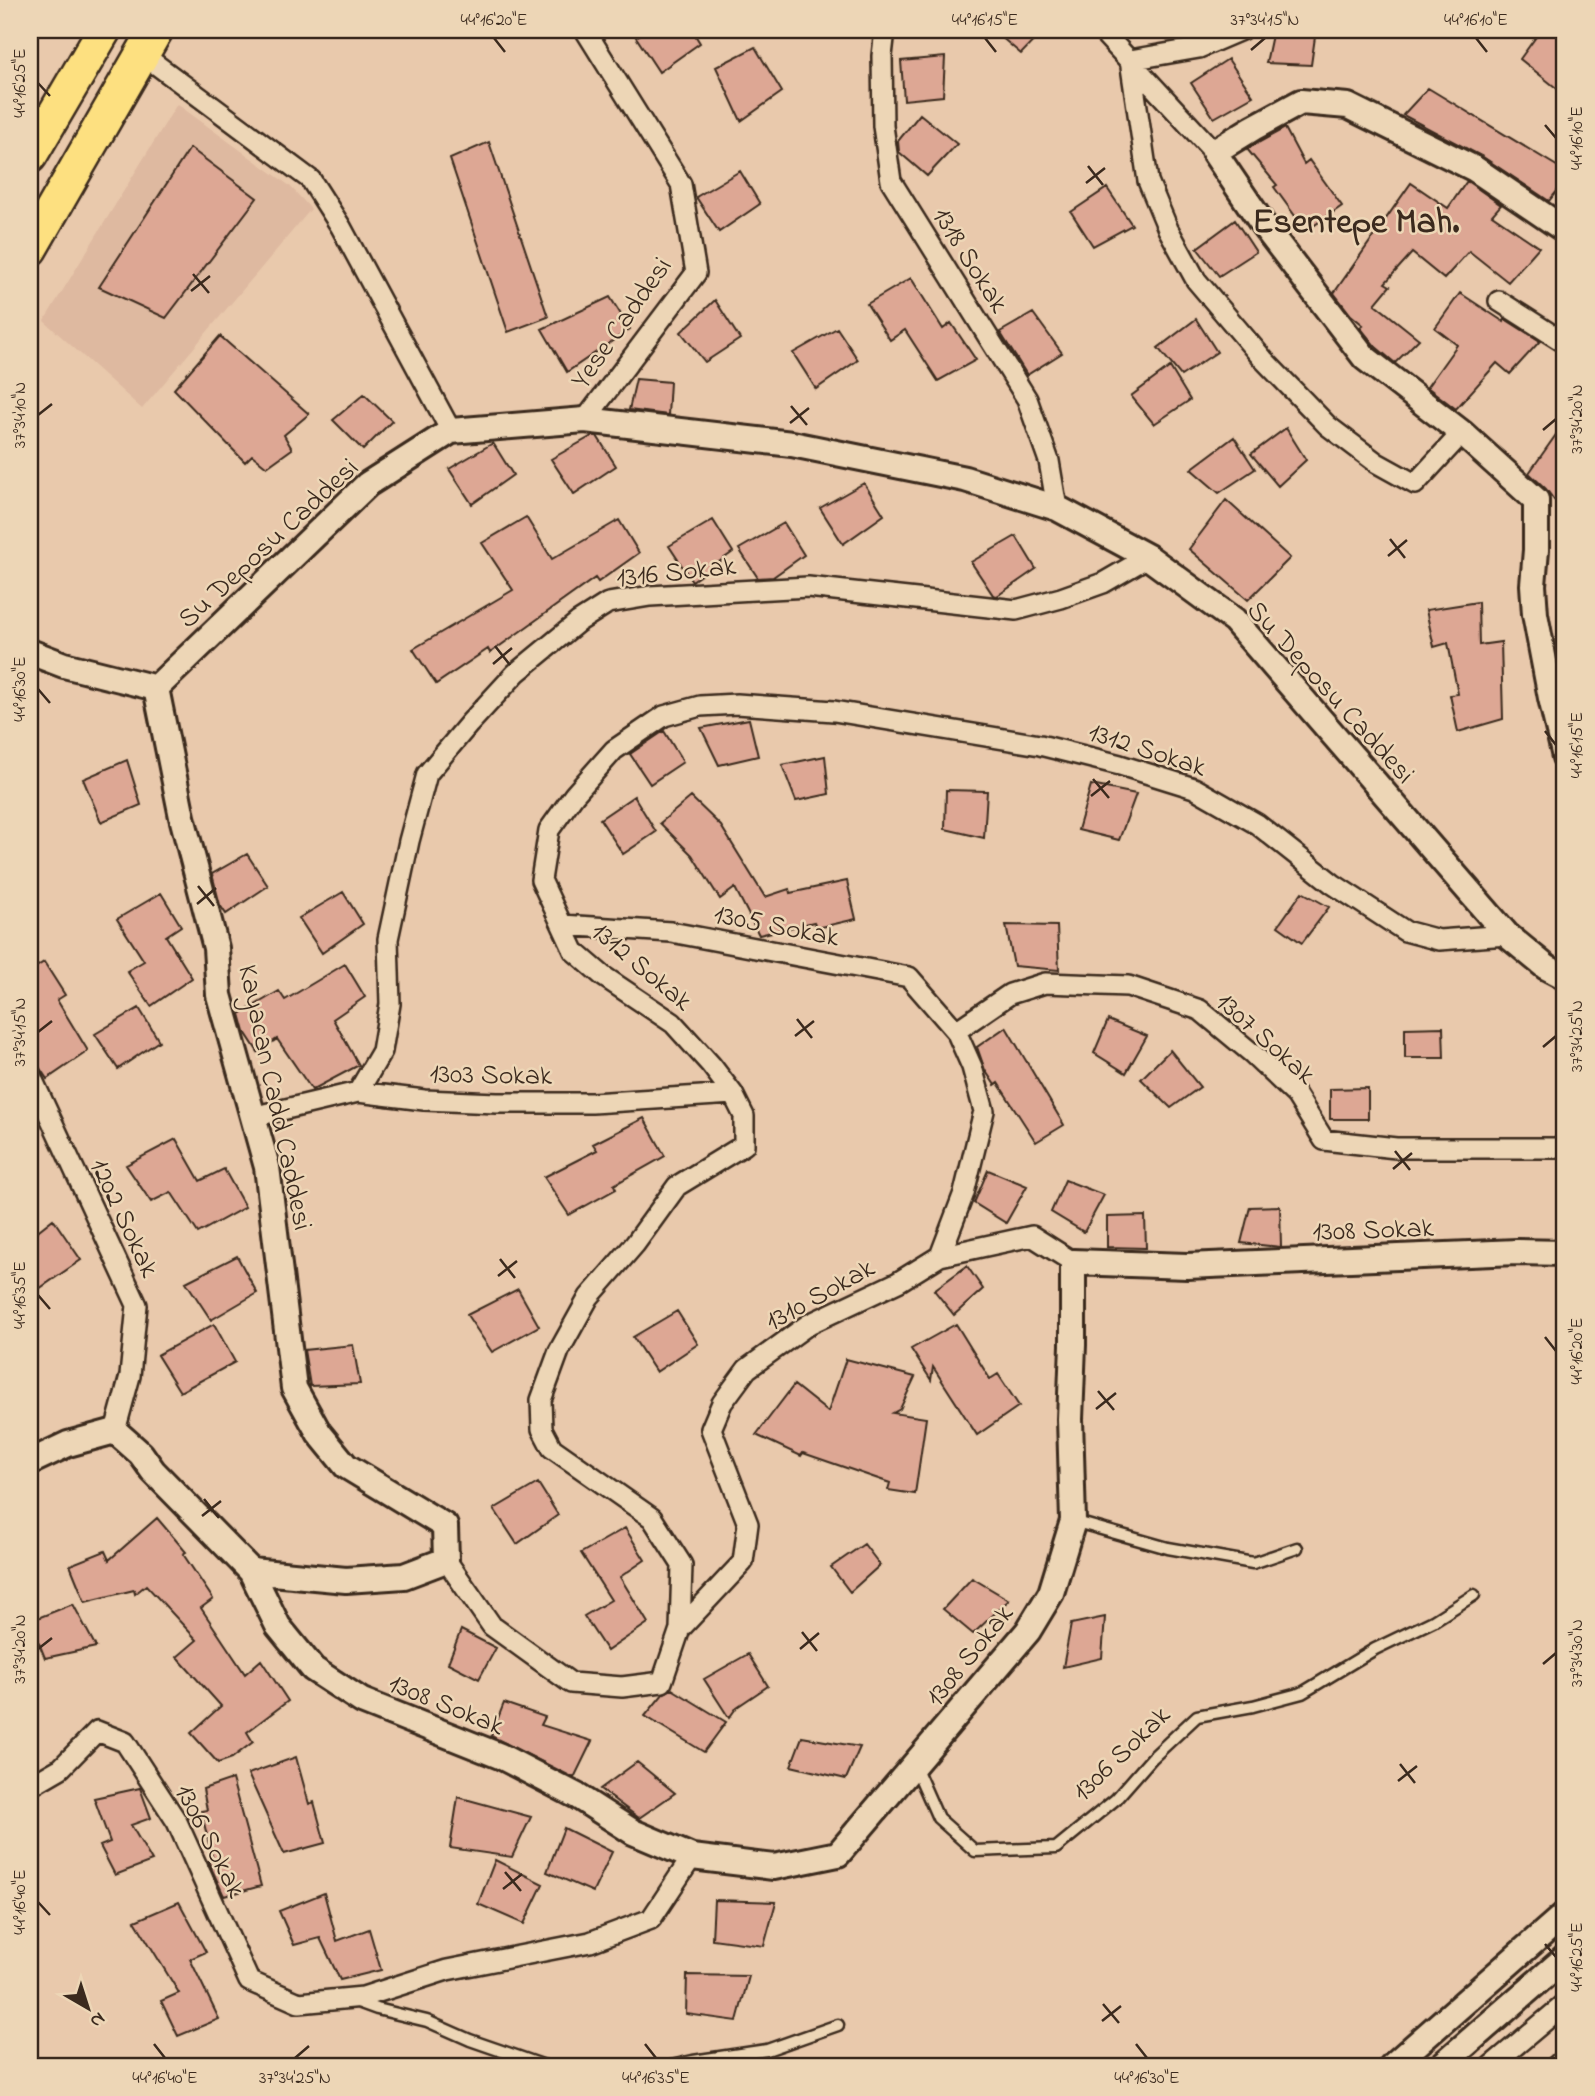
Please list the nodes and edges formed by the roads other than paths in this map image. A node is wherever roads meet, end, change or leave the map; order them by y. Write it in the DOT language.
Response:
graph roads {
  1 [pos="104,30"];
  2 [pos="585,30"];
  3 [pos="885,30"];
  4 [pos="1101,30"];
  5 [pos="1241,30"];
  6 [pos="149,42"];
  7 [pos="1129,60"];
  8 [pos="1214,152"];
  9 [pos="30,156"];
  10 [pos="1565,230"];
  11 [pos="30,248"];
  12 [pos="1499,301"];
  13 [pos="1565,343"];
  14 [pos="586,420"];
  15 [pos="451,431"];
  16 [pos="1462,433"];
  17 [pos="1057,508"];
  18 [pos="1148,558"];
  19 [pos="30,653"];
  20 [pos="156,688"];
  21 [pos="1565,757"];
  22 [pos="562,925"];
  23 [pos="1507,935"];
  24 [pos="1565,977"];
  25 [pos="956,1031"];
  26 [pos="30,1074"];
  27 [pos="358,1092"];
  28 [pos="733,1094"];
  29 [pos="252,1117"];
  30 [pos="1565,1147"];
  31 [pos="1565,1253"];
  32 [pos="940,1256"];
  33 [pos="1073,1262"];
  34 [pos="116,1431"];
  35 [pos="30,1462"];
  36 [pos="1073,1521"];
  37 [pos="1297,1548"];
  38 [pos="446,1560"];
  39 [pos="251,1571"];
  40 [pos="1474,1595"];
  41 [pos="680,1629"];
  42 [pos="915,1766"];
  43 [pos="30,1786"];
  44 [pos="692,1857"];
  45 [pos="1565,1914"];
  46 [pos="1565,1958"];
  47 [pos="348,1999"];
  48 [pos="1565,2004"];
  49 [pos="838,2025"];
  50 [pos="1565,2058"];
  51 [pos="545,2066"];
  52 [pos="671,2066"];
  53 [pos="1392,2066"];
  54 [pos="1441,2066"];
  55 [pos="1491,2066"];
  56 [pos="1556,2066"];
  1 -- 9 [label="highway"];
  2 -- 14 [label="street, Yese Caddesi"];
  3 -- 17 [label="street, 1318 Sokak"];
  4 -- 7 [label="street"];
  5 -- 7 [label="street"];
  6 -- 11 [label="highway"];
  6 -- 15 [label="street"];
  7 -- 8 [label="street"];
  7 -- 16 [label="street"];
  8 -- 10 [label="street"];
  8 -- 16 [label="street"];
  12 -- 13 [label="street"];
  14 -- 15 [label="street, Su Deposu Caddesi"];
  14 -- 17 [label="street, Su Deposu Caddesi"];
  15 -- 20 [label="street, Su Deposu Caddesi"];
  16 -- 21 [label="street"];
  17 -- 18 [label="street, Su Deposu Caddesi"];
  18 -- 23 [label="street, Su Deposu Caddesi"];
  18 -- 27 [label="street, 1316 Sokak"];
  19 -- 20 [label="street"];
  20 -- 29 [label="street, Kayacan Cadd Caddesi"];
  22 -- 23 [label="street, 1312 Sokak"];
  22 -- 25 [label="street, 1305 Sokak"];
  22 -- 28 [label="street, 1312 Sokak"];
  23 -- 24 [label="street, Su Deposu Caddesi"];
  25 -- 30 [label="street, 1307 Sokak"];
  25 -- 32 [label="street"];
  26 -- 34 [label="street, 1202 Sokak"];
  27 -- 28 [label="street, 1303 Sokak"];
  27 -- 29 [label="street, 1303 Sokak"];
  28 -- 41 [label="street, 1312 Sokak"];
  29 -- 38 [label="street, Kayacan Cadd Caddesi"];
  31 -- 33 [label="street, 1308 Sokak"];
  32 -- 33 [label="street, 1310 Sokak"];
  32 -- 41 [label="street, 1310 Sokak"];
  33 -- 36 [label="street, 1308 Sokak"];
  34 -- 35 [label="street"];
  34 -- 39 [label="street"];
  36 -- 37 [label="lane"];
  36 -- 42 [label="street, 1308 Sokak"];
  38 -- 39 [label="street"];
  38 -- 41 [label="street, 1310 Sokak"];
  39 -- 44 [label="street, 1308 Sokak"];
  40 -- 42 [label="lane, 1306 Sokak"];
  42 -- 44 [label="street, 1308 Sokak"];
  43 -- 47 [label="street, 1306 Sokak"];
  44 -- 47 [label="street, 1306 Sokak"];
  45 -- 53 [label="street"];
  46 -- 54 [label="street"];
  47 -- 51 [label="lane, 1306 Sokak"];
  48 -- 55 [label="street"];
  49 -- 52 [label="lane"];
  50 -- 56 [label="street"];
}
